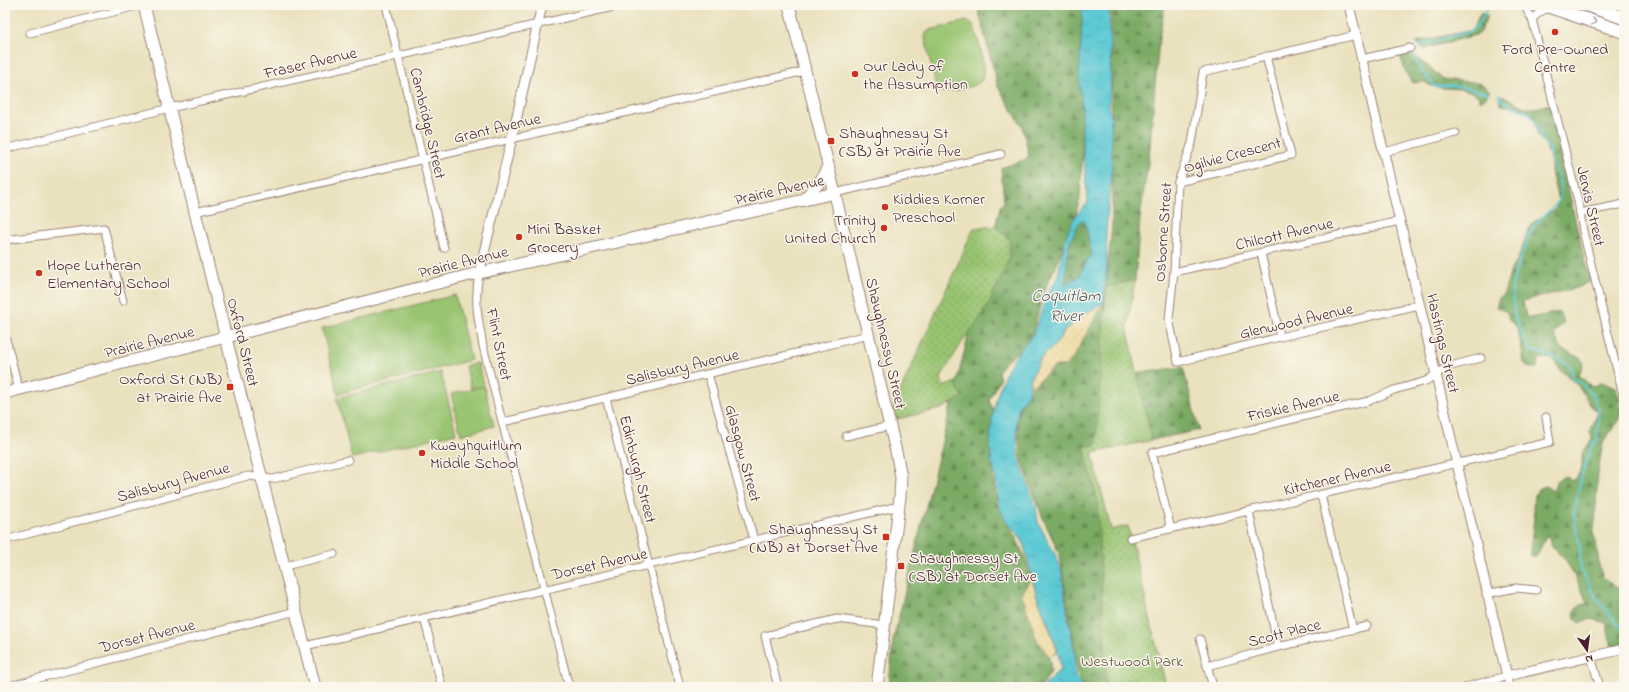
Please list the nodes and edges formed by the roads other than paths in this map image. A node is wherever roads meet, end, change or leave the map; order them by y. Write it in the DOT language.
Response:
graph roads {
  1 [pos="141,5"];
  2 [pos="144,5"];
  3 [pos="386,5"];
  4 [pos="542,5"];
  5 [pos="622,5"];
  6 [pos="1349,5"];
  7 [pos="1524,5"];
  8 [pos="1586,5"];
  9 [pos="1547,6"];
  10 [pos="790,7"];
  11 [pos="1624,18"];
  12 [pos="1532,19"];
  13 [pos="537,24"];
  14 [pos="1624,32"];
  15 [pos="30,33"];
  16 [pos="1356,35"];
  17 [pos="1410,48"];
  18 [pos="399,56"];
  19 [pos="1266,56"];
  20 [pos="1362,59"];
  21 [pos="805,71"];
  22 [pos="170,108"];
  23 [pos="1456,133"];
  24 [pos="512,138"];
  25 [pos="5,149"];
  26 [pos="1384,152"];
  27 [pos="1001,154"];
  28 [pos="423,158"];
  29 [pos="828,166"];
  30 [pos="1178,182"];
  31 [pos="835,193"];
  32 [pos="803,200"];
  33 [pos="1624,204"];
  34 [pos="195,212"];
  35 [pos="1580,213"];
  36 [pos="1400,221"];
  37 [pos="5,240"];
  38 [pos="444,248"];
  39 [pos="1261,253"];
  40 [pos="1174,272"];
  41 [pos="479,273"];
  42 [pos="123,301"];
  43 [pos="1419,305"];
  44 [pos="5,335"];
  45 [pos="868,335"];
  46 [pos="1280,337"];
  47 [pos="226,338"];
  48 [pos="1481,358"];
  49 [pos="1178,362"];
  50 [pos="708,374"];
  51 [pos="1436,374"];
  52 [pos="19,390"];
  53 [pos="5,393"];
  54 [pos="606,398"];
  55 [pos="1624,399"];
  56 [pos="1546,417"];
  57 [pos="503,422"];
  58 [pos="890,426"];
  59 [pos="846,436"];
  60 [pos="348,460"];
  61 [pos="1457,464"];
  62 [pos="262,478"];
  63 [pos="1320,495"];
  64 [pos="899,506"];
  65 [pos="1249,511"];
  66 [pos="1170,529"];
  67 [pos="1130,538"];
  68 [pos="5,540"];
  69 [pos="754,540"];
  70 [pos="334,554"];
  71 [pos="649,565"];
  72 [pos="286,566"];
  73 [pos="544,590"];
  74 [pos="1536,590"];
  75 [pos="1486,594"];
  76 [pos="296,611"];
  77 [pos="424,618"];
  78 [pos="884,624"];
  79 [pos="1367,626"];
  80 [pos="1353,630"];
  81 [pos="1200,639"];
  82 [pos="305,646"];
  83 [pos="1278,647"];
  84 [pos="1624,649"];
  85 [pos="1591,657"];
  86 [pos="1207,666"];
  87 [pos="1507,676"];
  88 [pos="5,687"];
  89 [pos="315,687"];
  90 [pos="442,687"];
  91 [pos="569,687"];
  92 [pos="680,687"];
  93 [pos="778,687"];
  94 [pos="877,687"];
  95 [pos="1213,687"];
  96 [pos="1466,687"];
  97 [pos="1509,687"];
  98 [pos="1600,687"];
  1 -- 15 [label="street"];
  2 -- 22 [label="main road, Oxford Street"];
  3 -- 18 [label="street, Cambridge Street"];
  4 -- 13 [label="street, Flint Street"];
  5 -- 13 [label="street, Fraser Avenue"];
  6 -- 16 [label="street, Hastings Street"];
  7 -- 12 [label="street, Jervis Street"];
  8 -- 11 [label="main road"];
  9 -- 12 [label="street"];
  9 -- 14 [label="main road, one-way"];
  10 -- 21 [label="main road, Shaughnessy Street"];
  12 -- 35 [label="street, Jervis Street"];
  13 -- 18 [label="street, Fraser Avenue"];
  13 -- 24 [label="street, Flint Street"];
  16 -- 19 [label="street, Osborne Street"];
  16 -- 20 [label="street, Hastings Street"];
  17 -- 20 [label="street"];
  18 -- 22 [label="street, Fraser Avenue"];
  18 -- 28 [label="street, Cambridge Street"];
  19 -- 30 [label="street, Osborne Street"];
  19 -- 30 [label="street, Ogilvie Crescent"];
  20 -- 26 [label="street, Hastings Street"];
  21 -- 24 [label="street, Grant Avenue"];
  21 -- 29 [label="main road, Shaughnessy Street"];
  22 -- 25 [label="street, Fraser Avenue"];
  22 -- 34 [label="main road, Oxford Street"];
  23 -- 26 [label="street"];
  24 -- 28 [label="street, Grant Avenue"];
  24 -- 41 [label="street, Flint Street"];
  26 -- 36 [label="street, Hastings Street"];
  27 -- 31 [label="street, Prairie Avenue"];
  28 -- 34 [label="street, Grant Avenue"];
  28 -- 38 [label="street, Cambridge Street"];
  29 -- 31 [label="main road, Shaughnessy Street"];
  29 -- 32 [label="main road"];
  30 -- 40 [label="street, Osborne Street"];
  31 -- 32 [label="main road, Prairie Avenue"];
  31 -- 45 [label="main road, Shaughnessy Street"];
  32 -- 41 [label="main road, Prairie Avenue"];
  33 -- 35 [label="street"];
  34 -- 47 [label="main road, Oxford Street"];
  35 -- 55 [label="street, Jervis Street"];
  36 -- 39 [label="street, Chilcott Avenue"];
  36 -- 43 [label="street, Hastings Street"];
  37 -- 42 [label="street"];
  39 -- 40 [label="street, Chilcott Avenue"];
  39 -- 46 [label="street"];
  40 -- 49 [label="street, Osborne Street"];
  41 -- 47 [label="main road, Prairie Avenue"];
  41 -- 57 [label="street, Flint Street"];
  43 -- 46 [label="street, Glenwood Avenue"];
  43 -- 51 [label="street, Hastings Street"];
  44 -- 52 [label="street"];
  45 -- 50 [label="street, Salisbury Avenue"];
  45 -- 58 [label="main road, Shaughnessy Street"];
  46 -- 49 [label="street, Glenwood Avenue"];
  47 -- 52 [label="main road, Prairie Avenue"];
  47 -- 62 [label="main road, Oxford Street"];
  48 -- 51 [label="street, Friskie Avenue"];
  50 -- 54 [label="street, Salisbury Avenue"];
  50 -- 69 [label="street, Glasgow Street"];
  51 -- 61 [label="street, Hastings Street"];
  51 -- 66 [label="street, Friskie Avenue"];
  52 -- 53 [label="main road, Prairie Avenue"];
  54 -- 57 [label="street, Salisbury Avenue"];
  54 -- 71 [label="street, Edinburgh Street"];
  56 -- 61 [label="street, Kitchener Avenue"];
  57 -- 73 [label="street, Flint Street"];
  58 -- 59 [label="street"];
  58 -- 64 [label="main road, Shaughnessy Street"];
  60 -- 62 [label="street, Salisbury Avenue"];
  61 -- 63 [label="street, Kitchener Avenue"];
  61 -- 75 [label="street, Hastings Street"];
  62 -- 68 [label="street, Salisbury Avenue"];
  62 -- 72 [label="main road, Oxford Street"];
  63 -- 65 [label="street, Kitchener Avenue"];
  63 -- 80 [label="street"];
  64 -- 69 [label="street, Dorset Avenue"];
  64 -- 78 [label="main road, Shaughnessy Street"];
  65 -- 66 [label="street, Kitchener Avenue"];
  65 -- 83 [label="street"];
  66 -- 67 [label="street, Kitchener Avenue"];
  69 -- 71 [label="street, Dorset Avenue"];
  70 -- 72 [label="street"];
  71 -- 73 [label="street, Dorset Avenue"];
  71 -- 92 [label="street, Edinburgh Street"];
  72 -- 76 [label="main road, Oxford Street"];
  73 -- 77 [label="street, Dorset Avenue"];
  73 -- 91 [label="street, Flint Street"];
  74 -- 75 [label="street"];
  75 -- 87 [label="street, Hastings Street"];
  76 -- 82 [label="main road, Oxford Street"];
  76 -- 88 [label="street, Dorset Avenue"];
  77 -- 82 [label="street, Dorset Avenue"];
  77 -- 90 [label="street"];
  78 -- 93 [label="street"];
  78 -- 94 [label="main road, Shaughnessy Street"];
  79 -- 80 [label="street, Scott Place"];
  80 -- 83 [label="street, Scott Place"];
  81 -- 86 [label="street"];
  82 -- 89 [label="main road, Oxford Street"];
  83 -- 86 [label="street, Scott Place"];
  84 -- 85 [label="street"];
  85 -- 87 [label="street"];
  85 -- 98 [label="street"];
  86 -- 95 [label="street"];
  87 -- 96 [label="street"];
  87 -- 97 [label="street, Hastings Street"];
}
